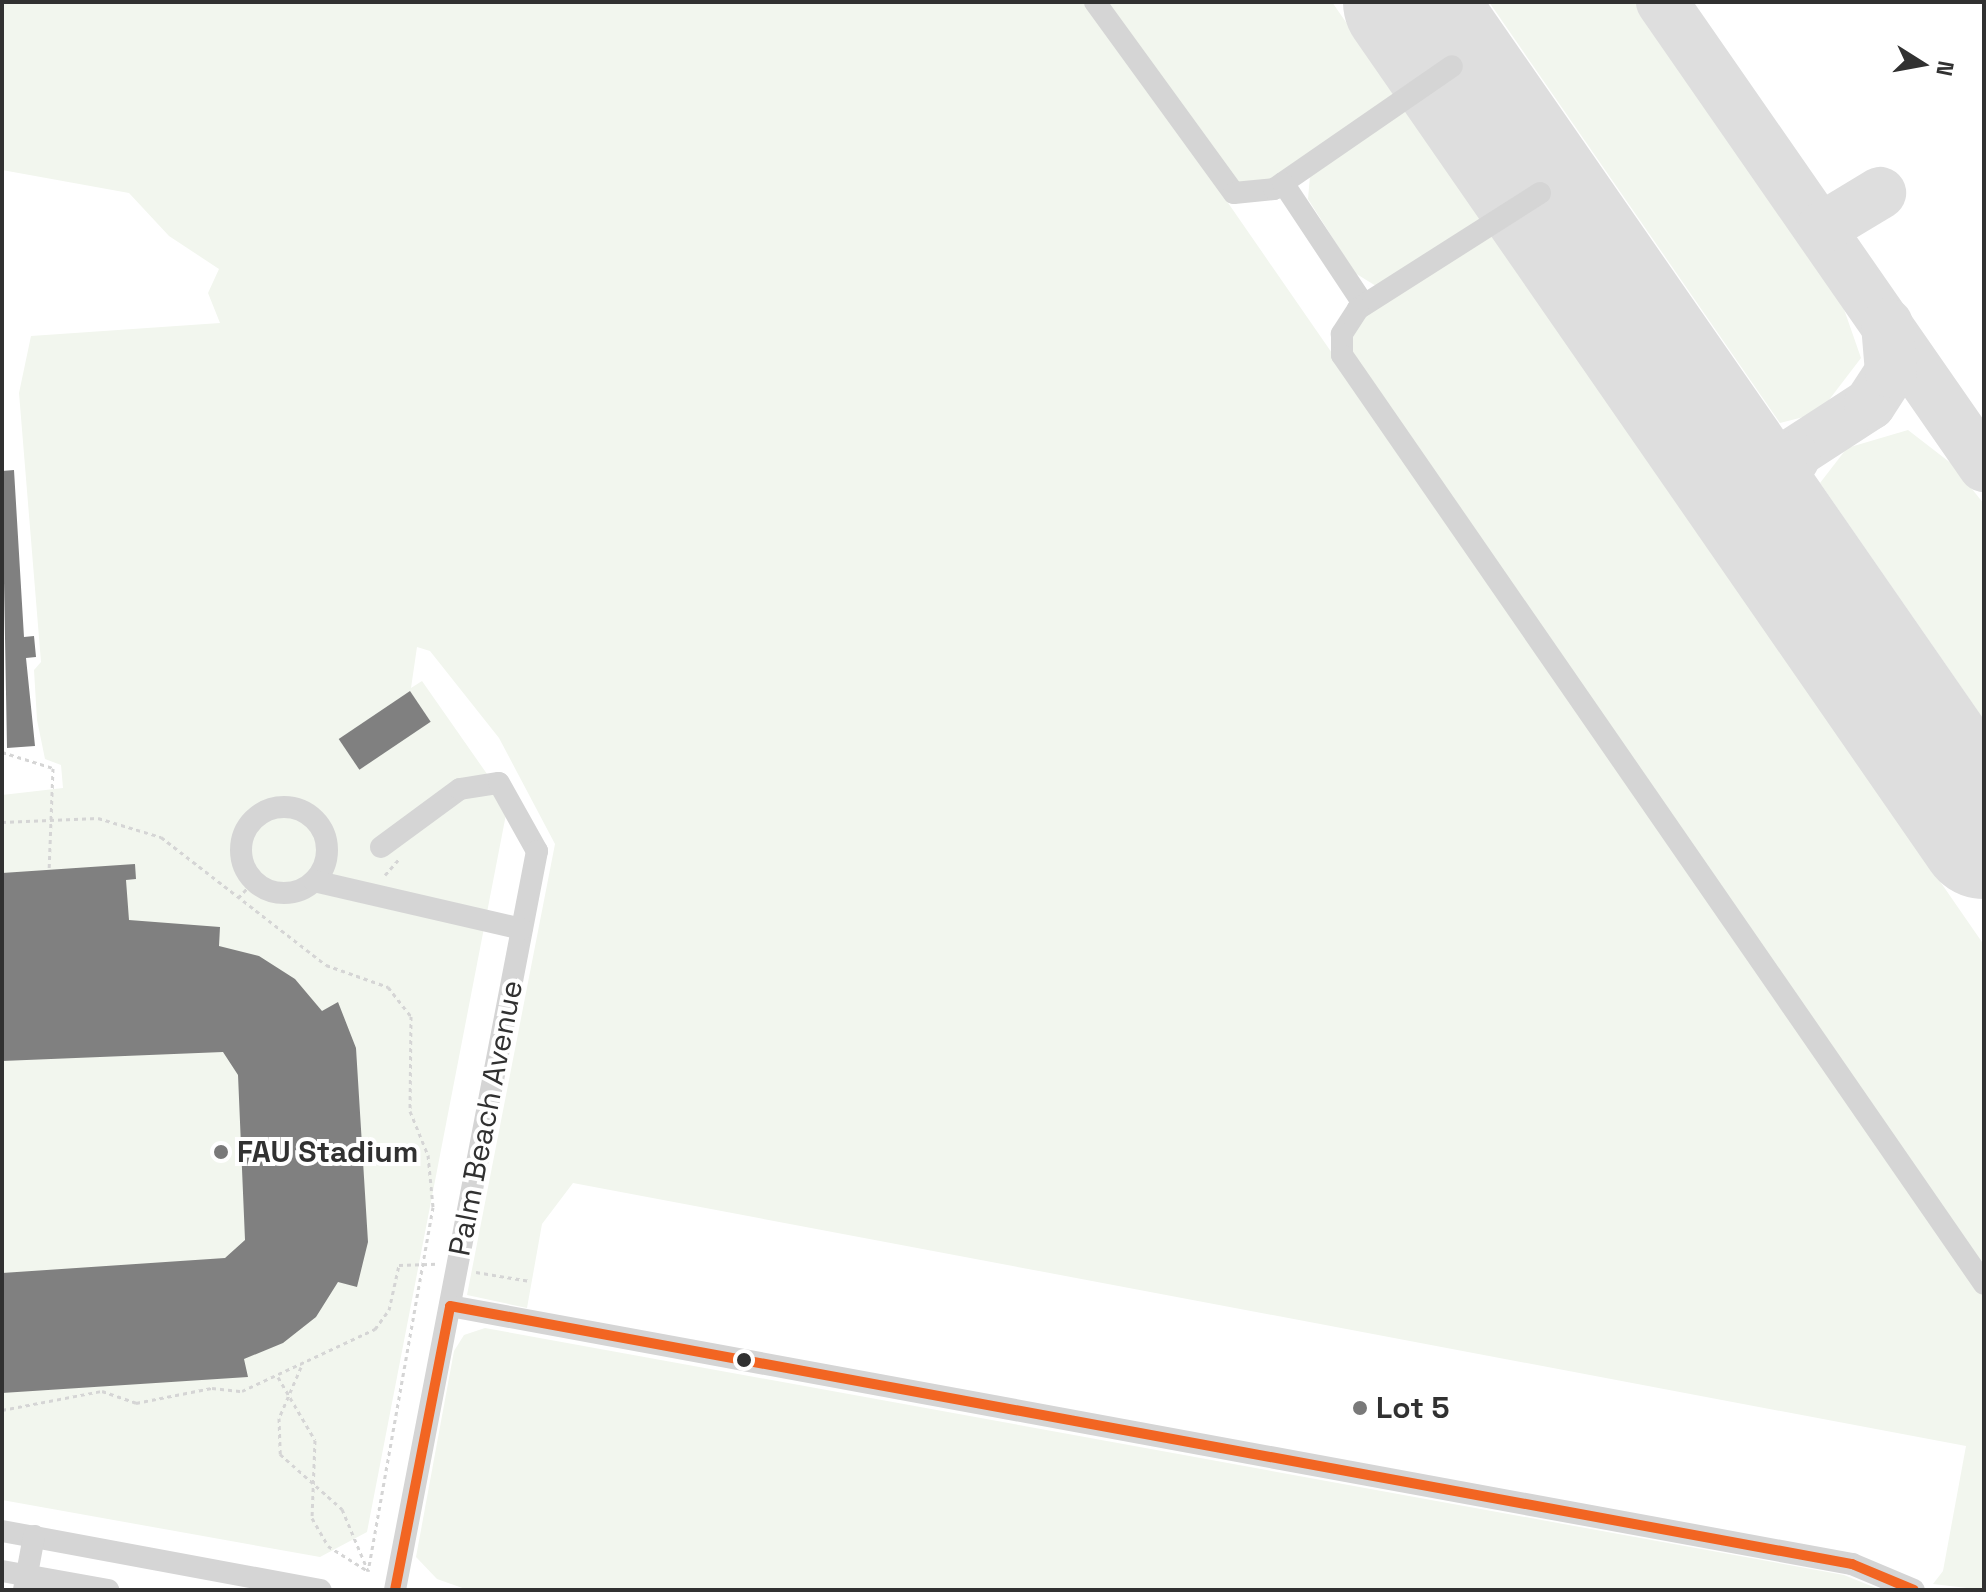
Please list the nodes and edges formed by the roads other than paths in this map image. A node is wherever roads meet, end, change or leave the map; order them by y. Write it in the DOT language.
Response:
graph roads {
  1 [pos="1095,2"];
  2 [pos="1452,66"];
  3 [pos="1283,183"];
  4 [pos="1540,193"];
  5 [pos="1364,305"];
  6 [pos="381,847"];
  7 [pos="314,881"];
  8 [pos="522,929"];
  9 [pos="1984,1284"];
  10 [pos="450,1306"];
  11 [pos="2,1533"];
  12 [pos="34,1536"];
  13 [pos="2,1571"];
  14 [pos="25,1583"];
  15 [pos="108,1590"];
  16 [pos="321,1590"];
  17 [pos="395,1590"];
  18 [pos="1914,1590"];
  1 -- 3 [label="street"];
  2 -- 3 [label="street"];
  3 -- 5 [label="street"];
  4 -- 5 [label="street"];
  5 -- 9 [label="street"];
  6 -- 8 [label="street, Palm Beach Avenue"];
  7 -- 7 [label="street"];
  7 -- 8 [label="street"];
  8 -- 10 [label="street, Palm Beach Avenue"];
  10 -- 17 [label="street, Palm Beach Avenue"];
  10 -- 18 [label="street"];
  11 -- 12 [label="street"];
  12 -- 14 [label="street"];
  12 -- 16 [label="street"];
  13 -- 14 [label="street"];
  14 -- 15 [label="street"];
}
